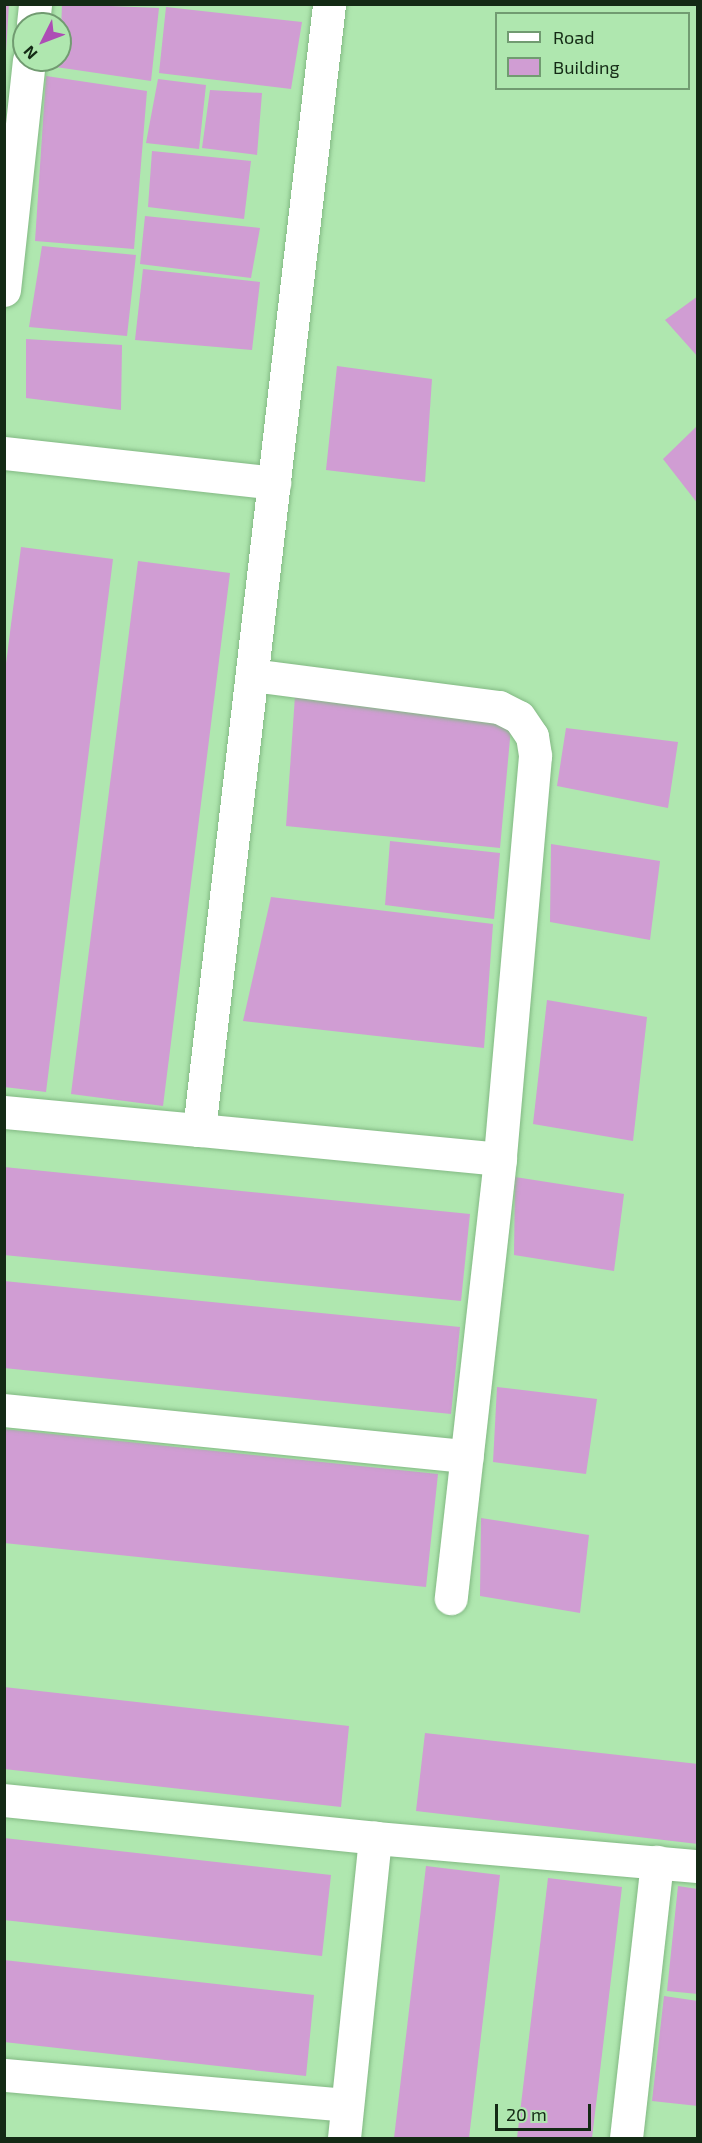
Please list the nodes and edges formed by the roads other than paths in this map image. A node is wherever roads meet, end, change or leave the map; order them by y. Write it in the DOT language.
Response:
graph roads {
  1 [pos="329,4"];
  2 [pos="28,72"];
  3 [pos="4,290"];
  4 [pos="4,453"];
  5 [pos="274,483"];
  6 [pos="252,675"];
  7 [pos="4,1112"];
  8 [pos="199,1130"];
  9 [pos="500,1159"];
  10 [pos="4,1410"];
  11 [pos="467,1456"];
  12 [pos="451,1598"];
  13 [pos="4,1800"];
  14 [pos="375,1838"];
  15 [pos="657,1862"];
  16 [pos="698,1866"];
  17 [pos="4,2075"];
  18 [pos="347,2105"];
  19 [pos="344,2139"];
  20 [pos="626,2139"];
  1 -- 5 [label="street"];
  2 -- 3 [label="street"];
  4 -- 5 [label="street"];
  5 -- 6 [label="street"];
  6 -- 8 [label="street"];
  6 -- 9 [label="street"];
  7 -- 8 [label="street"];
  8 -- 9 [label="street"];
  9 -- 11 [label="street"];
  10 -- 11 [label="street"];
  11 -- 12 [label="street"];
  13 -- 14 [label="street"];
  14 -- 15 [label="street"];
  14 -- 18 [label="street"];
  15 -- 16 [label="street"];
  15 -- 20 [label="street"];
  17 -- 18 [label="street"];
  18 -- 19 [label="street"];
}
